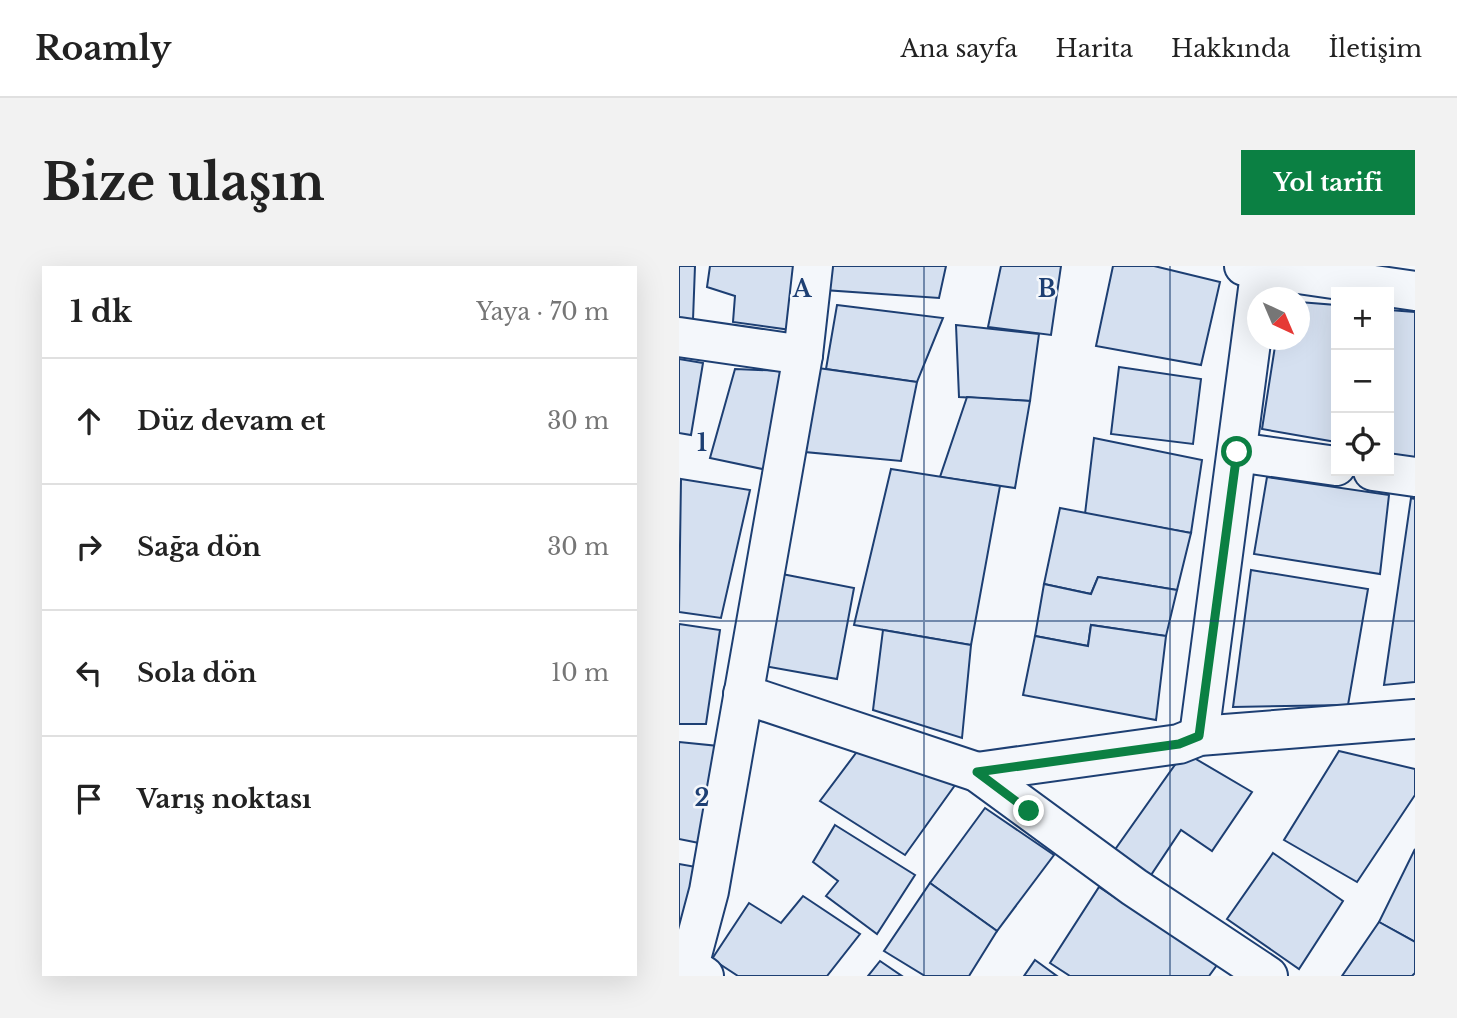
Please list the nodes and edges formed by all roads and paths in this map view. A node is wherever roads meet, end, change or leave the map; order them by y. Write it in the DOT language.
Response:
graph roads {
  1 [pos="813,266"];
  2 [pos="1255,267"];
  3 [pos="1415,291"];
  4 [pos="679,337"];
  5 [pos="803,355"];
  6 [pos="1237,452"];
  7 [pos="1331,465"];
  8 [pos="1394,474"];
  9 [pos="1415,477"];
  10 [pos="743,694"];
  11 [pos="1415,719"];
  12 [pos="1199,736"];
  13 [pos="977,772"];
  14 [pos="691,969"];
  15 [pos="1268,976"];
  1 -- 5 [label="street"];
  2 -- 3 [label="street"];
  2 -- 6 [label="street"];
  4 -- 5 [label="street"];
  5 -- 10 [label="street"];
  6 -- 7 [label="street"];
  6 -- 12 [label="street"];
  8 -- 9 [label="street"];
  10 -- 13 [label="street"];
  10 -- 14 [label="street"];
  11 -- 12 [label="street"];
  12 -- 13 [label="street"];
  13 -- 15 [label="street"];
}
